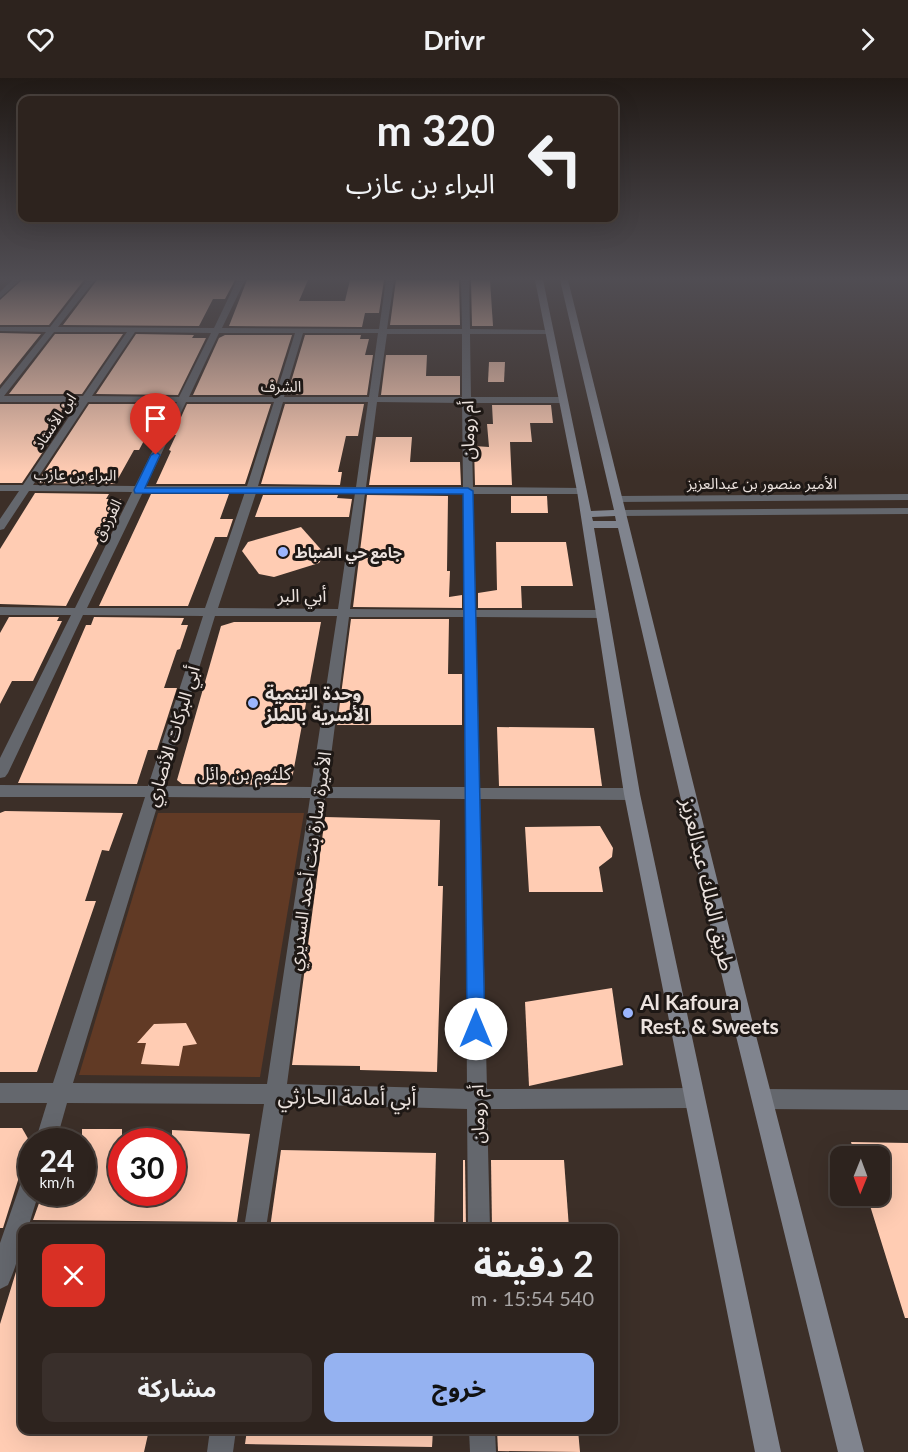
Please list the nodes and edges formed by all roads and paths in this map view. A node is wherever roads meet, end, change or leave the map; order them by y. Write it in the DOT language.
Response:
graph roads {
  1 [pos="40,344"];
  2 [pos="123,344"];
  3 [pos="210,344"];
  4 [pos="296,344"];
  5 [pos="382,344"];
  6 [pos="466,344"];
  7 [pos="550,344"];
  8 [pos="579,344"];
  9 [pos="0,394"];
  10 [pos="0,399"];
  11 [pos="86,400"];
  12 [pos="562,400"];
  13 [pos="182,401"];
  14 [pos="279,401"];
  15 [pos="374,401"];
  16 [pos="467,402"];
  17 [pos="0,488"];
  18 [pos="26,489"];
  19 [pos="138,490"];
  20 [pos="251,491"];
  21 [pos="361,491"];
  22 [pos="468,491"];
  23 [pos="582,491"];
  24 [pos="908,497"];
  25 [pos="864,498"];
  26 [pos="908,511"];
  27 [pos="620,512"];
  28 [pos="873,512"];
  29 [pos="587,520"];
  30 [pos="0,527"];
  31 [pos="0,612"];
  32 [pos="79,612"];
  33 [pos="210,612"];
  34 [pos="344,613"];
  35 [pos="603,614"];
  36 [pos="470,615"];
  37 [pos="0,773"];
  38 [pos="0,791"];
  39 [pos="154,792"];
  40 [pos="318,793"];
  41 [pos="473,794"];
  42 [pos="632,794"];
  43 [pos="0,1093"];
  44 [pos="60,1094"];
  45 [pos="276,1094"];
  46 [pos="693,1098"];
  47 [pos="477,1099"];
  48 [pos="763,1099"];
  49 [pos="908,1100"];
  50 [pos="49,1128"];
  51 [pos="24,1206"];
  52 [pos="256,1224"];
  53 [pos="479,1224"];
  54 [pos="0,1277"];
  55 [pos="222,1434"];
  56 [pos="482,1434"];
  57 [pos="220,1452"];
  58 [pos="483,1452"];
  59 [pos="768,1452"];
  60 [pos="851,1452"];
  1 -- 9 [label="street"];
  2 -- 11 [label="street, ابن الأستاذ"];
  3 -- 13 [label="street, الفرزدق"];
  4 -- 14 [label="street, أبي البركات الأنصاري"];
  5 -- 15 [label="street, الأميرة سارة بنت أحمد السديري"];
  6 -- 16 [label="street, أم رومان"];
  7 -- 12 [label="main road"];
  8 -- 27 [label="main road, طريق الملك عبدالعزيز"];
  10 -- 11 [label="street, الشرف"];
  11 -- 13 [label="street, الشرف"];
  11 -- 18 [label="street, ابن الأستاذ"];
  12 -- 16 [label="street, الشرف"];
  12 -- 23 [label="main road"];
  13 -- 14 [label="street, الشرف"];
  13 -- 19 [label="street, الفرزدق"];
  14 -- 15 [label="street, الشرف"];
  14 -- 20 [label="street, أبي البركات الأنصاري"];
  15 -- 16 [label="street, الشرف"];
  15 -- 21 [label="street, الأميرة سارة بنت أحمد السديري"];
  16 -- 22 [label="street, أم رومان"];
  17 -- 18 [label="street, البراء بن عازب"];
  18 -- 19 [label="street, البراء بن عازب"];
  18 -- 30 [label="street, ابن الأستاذ"];
  19 -- 20 [label="street, البراء بن عازب"];
  19 -- 32 [label="street, الفرزدق"];
  20 -- 21 [label="street, البراء بن عازب"];
  20 -- 33 [label="street, أبي البركات الأنصاري"];
  21 -- 22 [label="street, البراء بن عازب"];
  21 -- 34 [label="street, الأميرة سارة بنت أحمد السديري"];
  22 -- 23 [label="street, البراء بن عازب"];
  22 -- 36 [label="street, أم رومان"];
  23 -- 29 [label="main road"];
  24 -- 25 [label="street, الأمير منصور بن عبدالعزيز"];
  25 -- 27 [label="street, الأمير منصور بن عبدالعزيز"];
  25 -- 28 [label="street"];
  26 -- 28 [label="street, الأمير منصور بن عبدالعزيز"];
  27 -- 28 [label="street, الأمير منصور بن عبدالعزيز"];
  27 -- 29 [label="main road"];
  27 -- 48 [label="main road, طريق الملك عبدالعزيز"];
  29 -- 35 [label="main road"];
  31 -- 32 [label="street, أبي البر"];
  32 -- 33 [label="street, أبي البر"];
  32 -- 37 [label="street, الفرزدق"];
  33 -- 34 [label="street, أبي البر"];
  33 -- 39 [label="street, أبي البركات الأنصاري"];
  34 -- 36 [label="street, أبي البر"];
  34 -- 40 [label="street, الأميرة سارة بنت أحمد السديري"];
  35 -- 36 [label="street, أبي البر"];
  35 -- 42 [label="main road"];
  36 -- 41 [label="street, أم رومان"];
  38 -- 39 [label="street, كلثوم بن وائل"];
  39 -- 40 [label="street, كلثوم بن وائل"];
  39 -- 44 [label="street, أبي البركات الأنصاري"];
  40 -- 41 [label="street, كلثوم بن وائل"];
  40 -- 45 [label="street, الأميرة سارة بنت أحمد السديري"];
  41 -- 42 [label="street, كلثوم بن وائل"];
  41 -- 47 [label="street, أم رومان"];
  42 -- 46 [label="main road"];
  43 -- 44 [label="street, أبي أمامة الحارثي"];
  44 -- 45 [label="street, أبي أمامة الحارثي"];
  44 -- 50 [label="street, أبي البركات الأنصاري"];
  45 -- 47 [label="street, أبي أمامة الحارثي"];
  45 -- 52 [label="street, الأميرة سارة بنت أحمد السديري"];
  46 -- 47 [label="street, أبي أمامة الحارثي"];
  46 -- 59 [label="main road"];
  47 -- 53 [label="street, أم رومان"];
  48 -- 49 [label="street"];
  48 -- 60 [label="main road, طريق الملك عبدالعزيز"];
  51 -- 54 [label="street"];
  55 -- 57 [label="street"];
  56 -- 58 [label="street"];
}
